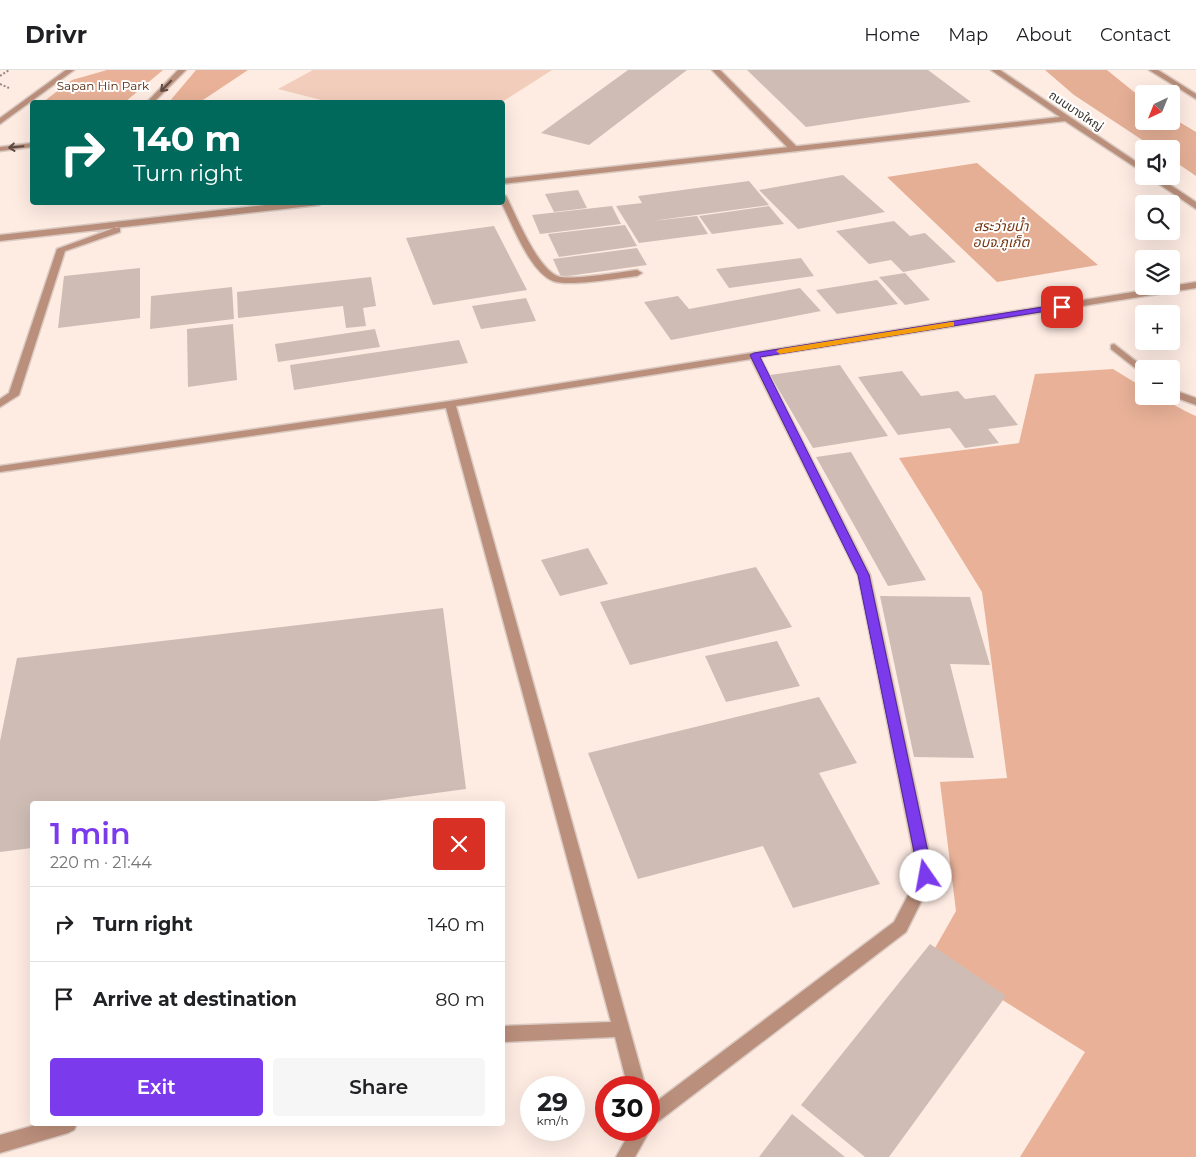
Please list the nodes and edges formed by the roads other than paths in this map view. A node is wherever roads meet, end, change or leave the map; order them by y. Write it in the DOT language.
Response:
graph roads {
  1 [pos="70,70"];
  2 [pos="182,70"];
  3 [pos="716,70"];
  4 [pos="995,70"];
  5 [pos="1153,70"];
  6 [pos="1196,97"];
  7 [pos="152,100"];
  8 [pos="1065,119"];
  9 [pos="0,122"];
  10 [pos="30,146"];
  11 [pos="0,148"];
  12 [pos="794,149"];
  13 [pos="1135,165"];
  14 [pos="505,182"];
  15 [pos="1164,185"];
  16 [pos="505,202"];
  17 [pos="292,205"];
  18 [pos="1196,206"];
  19 [pos="140,222"];
  20 [pos="0,238"];
  21 [pos="637,272"];
  22 [pos="1196,285"];
  23 [pos="1114,347"];
  24 [pos="754,355"];
  25 [pos="1135,364"];
  26 [pos="1180,396"];
  27 [pos="1196,402"];
  28 [pos="0,404"];
  29 [pos="450,404"];
  30 [pos="0,469"];
  31 [pos="621,1029"];
  32 [pos="505,1034"];
  33 [pos="634,1076"];
  34 [pos="660,1110"];
  35 [pos="61,1126"];
  36 [pos="634,1141"];
  37 [pos="0,1144"];
  38 [pos="625,1157"];
  1 -- 9 [label="street"];
  2 -- 7 [label="street, one-way"];
  3 -- 12 [label="street"];
  4 -- 8 [label="street, ถนนบางใหญ่"];
  5 -- 6 [label="street"];
  8 -- 12 [label="street"];
  8 -- 13 [label="street, ถนนบางใหญ่"];
  10 -- 11 [label="street, one-way"];
  12 -- 14 [label="street"];
  15 -- 18 [label="street"];
  16 -- 21 [label="street"];
  17 -- 19 [label="street"];
  19 -- 20 [label="street"];
  19 -- 28 [label="street"];
  22 -- 24 [label="street"];
  23 -- 25 [label="street"];
  24 -- 29 [label="street"];
  24 -- 34 [label="street"];
  26 -- 27 [label="street"];
  29 -- 30 [label="street"];
  29 -- 31 [label="street"];
  31 -- 32 [label="street"];
  31 -- 33 [label="street"];
  35 -- 37 [label="street"];
  36 -- 38 [label="street"];
}
